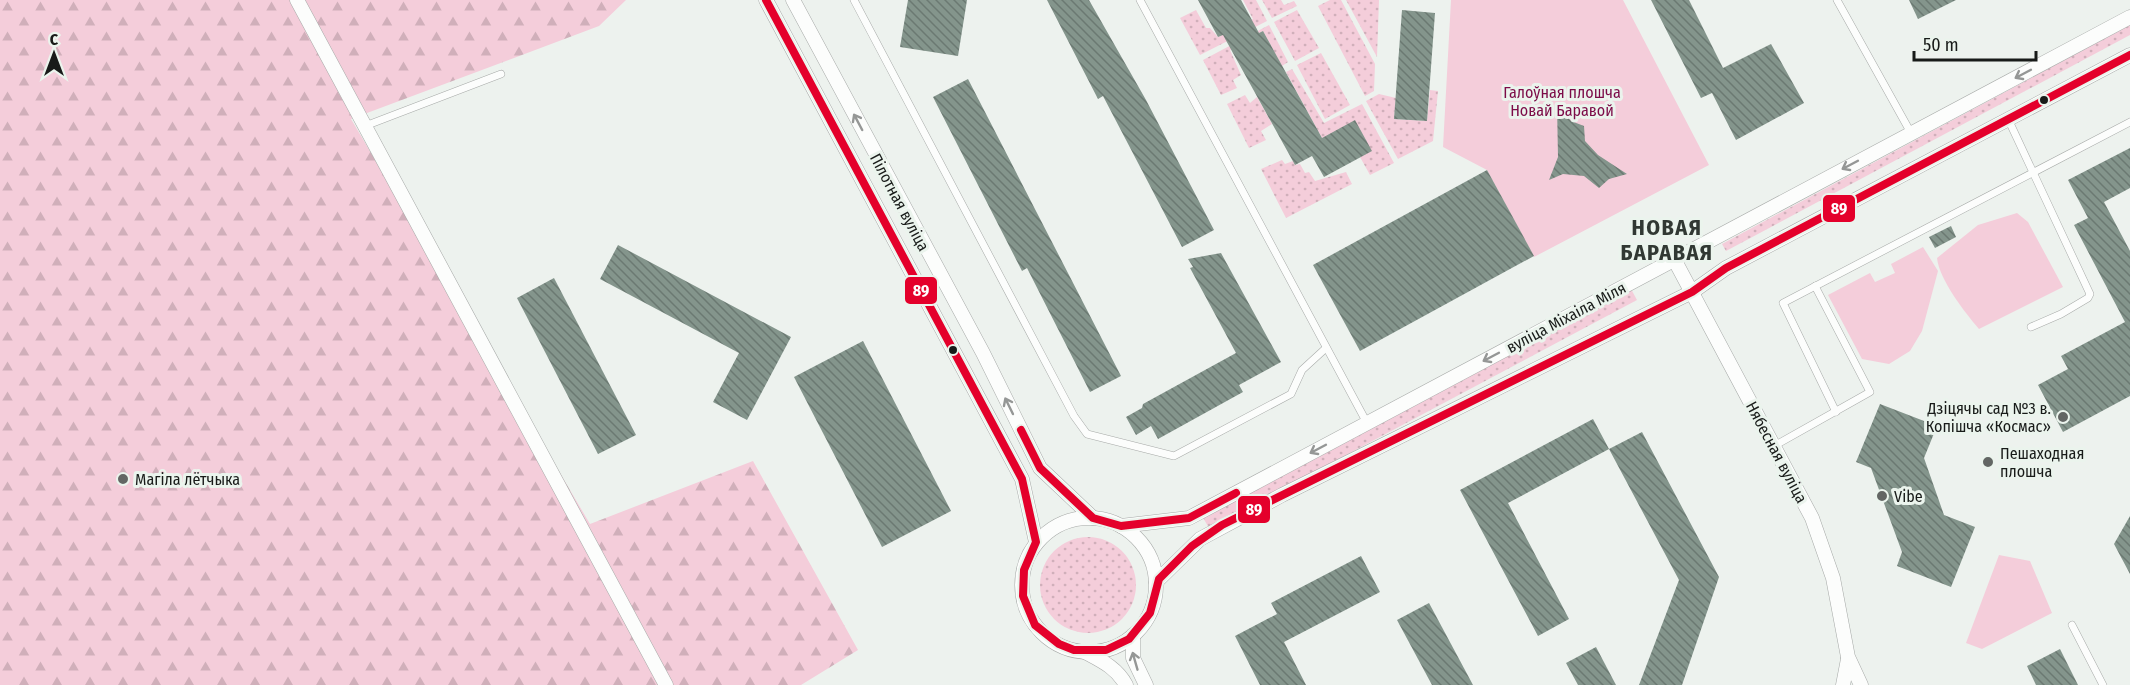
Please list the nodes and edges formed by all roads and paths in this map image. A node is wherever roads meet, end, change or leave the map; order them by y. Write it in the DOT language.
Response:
graph roads {
  1 [pos="297,0"];
  2 [pos="766,0"];
  3 [pos="793,0"];
  4 [pos="854,0"];
  5 [pos="1140,0"];
  6 [pos="1837,0"];
  7 [pos="2130,17"];
  8 [pos="2130,55"];
  9 [pos="501,74"];
  10 [pos="2009,121"];
  11 [pos="2130,122"];
  12 [pos="365,126"];
  13 [pos="1911,133"];
  14 [pos="2032,171"];
  15 [pos="1674,260"];
  16 [pos="1815,286"];
  17 [pos="1692,292"];
  18 [pos="2031,327"];
  19 [pos="1326,348"];
  20 [pos="1836,412"];
  21 [pos="1367,423"];
  22 [pos="1774,446"];
  23 [pos="1093,518"];
  24 [pos="1121,526"];
  25 [pos="1036,542"];
  26 [pos="1156,582"];
  27 [pos="2072,625"];
  28 [pos="1133,635"];
  29 [pos="1085,652"];
  30 [pos="1848,657"];
  31 [pos="666,685"];
  32 [pos="1126,685"];
  33 [pos="1146,685"];
  34 [pos="1843,685"];
  35 [pos="1861,685"];
  36 [pos="2103,685"];
  1 -- 12 [label="street"];
  2 -- 25 [label="street, Пілотная вуліца"];
  23 -- 3 [label="street, Пілотная вуліца, one-way"];
  4 -- 19 [label="lane"];
  5 -- 19 [label="lane"];
  6 -- 13 [label="lane"];
  7 -- 13 [label="street, вуліца Міхаіла Міля, one-way"];
  8 -- 10 [label="street, вуліца Міхаіла Міля"];
  9 -- 12 [label="lane"];
  10 -- 14 [label="lane"];
  10 -- 17 [label="street, вуліца Міхаіла Міля"];
  11 -- 14 [label="lane"];
  12 -- 31 [label="street"];
  13 -- 15 [label="street, вуліца Міхаіла Міля, one-way"];
  14 -- 16 [label="lane"];
  14 -- 18 [label="lane"];
  15 -- 17 [label="street, Нябесная вуліца"];
  15 -- 21 [label="street, вуліца Міхаіла Міля, one-way"];
  16 -- 20 [label="lane"];
  16 -- 20 [label="lane"];
  17 -- 22 [label="street, Нябесная вуліца"];
  17 -- 26 [label="street, вуліца Міхаіла Міля"];
  19 -- 21 [label="lane"];
  20 -- 22 [label="lane"];
  21 -- 24 [label="street, вуліца Міхаіла Міля, one-way"];
  22 -- 30 [label="street, Нябесная вуліца"];
  23 -- 24 [label="street"];
  23 -- 25 [label="street"];
  24 -- 26 [label="street"];
  25 -- 29 [label="street"];
  26 -- 28 [label="street"];
  27 -- 36 [label="lane"];
  28 -- 29 [label="street"];
  33 -- 28 [label="street, one-way"];
  29 -- 32 [label="street"];
  30 -- 34 [label="street, Нябесная вуліца"];
  30 -- 35 [label="street, Нябесная вуліца"];
}
